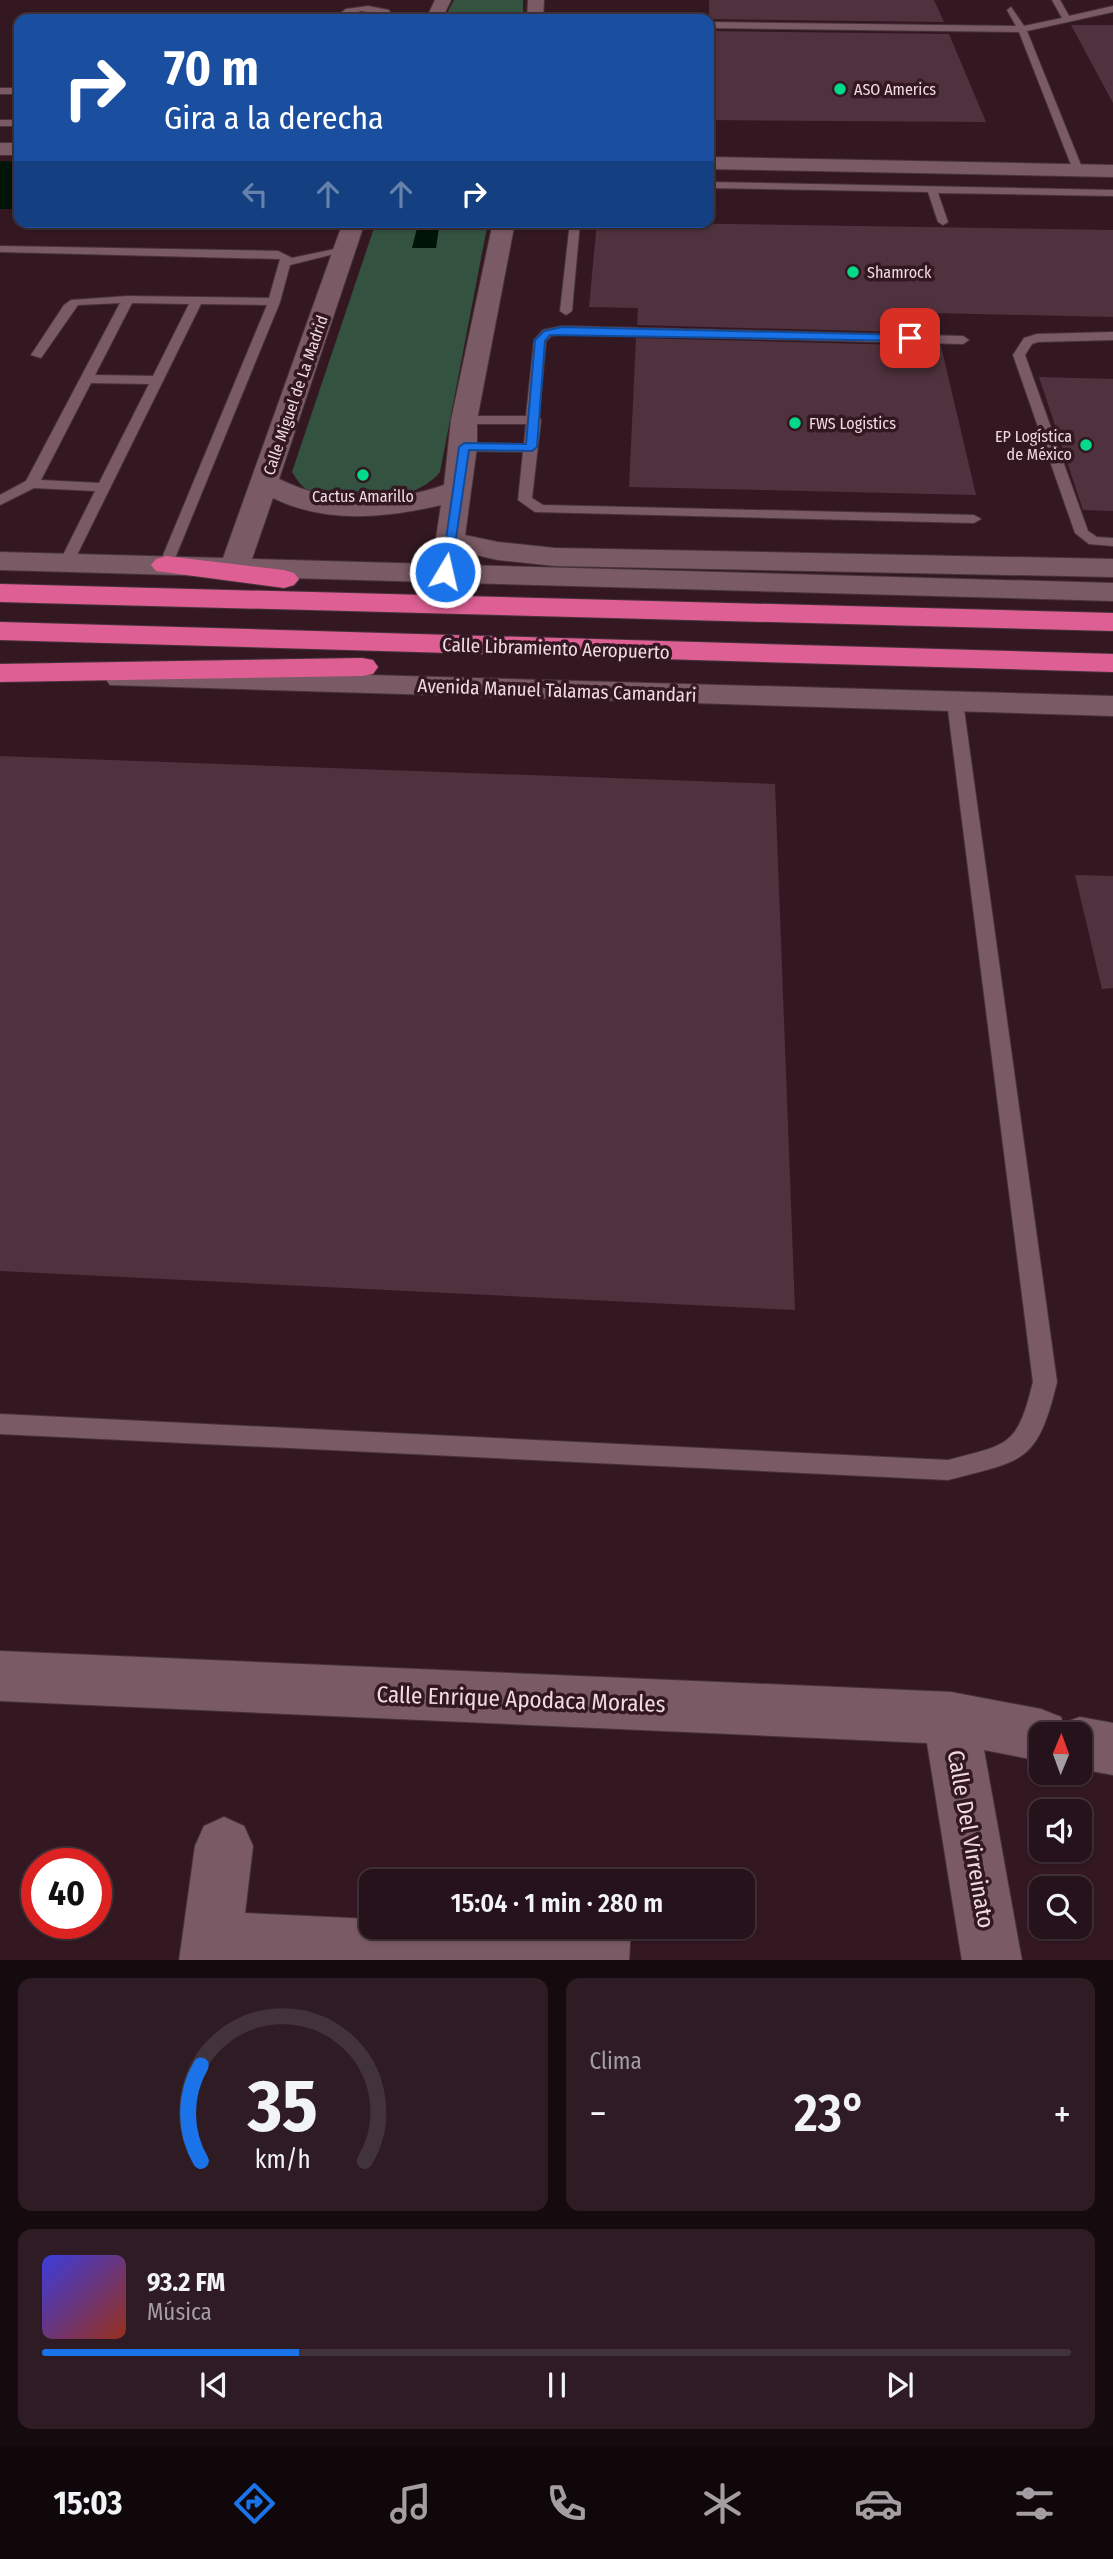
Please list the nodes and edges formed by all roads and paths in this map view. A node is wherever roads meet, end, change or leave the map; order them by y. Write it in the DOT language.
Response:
graph roads {
  1 [pos="1056,0"];
  2 [pos="368,5"];
  3 [pos="678,7"];
  4 [pos="1113,9"];
  5 [pos="1011,10"];
  6 [pos="343,14"];
  7 [pos="387,14"];
  8 [pos="678,14"];
  9 [pos="1067,20"];
  10 [pos="714,25"];
  11 [pos="1022,29"];
  12 [pos="714,35"];
  13 [pos="846,37"];
  14 [pos="714,163"];
  15 [pos="1078,170"];
  16 [pos="1113,171"];
  17 [pos="714,185"];
  18 [pos="932,189"];
  19 [pos="1113,192"];
  20 [pos="943,222"];
  21 [pos="352,228"];
  22 [pos="503,228"];
  23 [pos="574,228"];
  24 [pos="0,248"];
  25 [pos="344,250"];
  26 [pos="285,263"];
  27 [pos="128,299"];
  28 [pos="197,300"];
  29 [pos="274,302"];
  30 [pos="566,311"];
  31 [pos="1113,336"];
  32 [pos="963,340"];
  33 [pos="37,355"];
  34 [pos="86,379"];
  35 [pos="157,380"];
  36 [pos="464,420"];
  37 [pos="535,420"];
  38 [pos="464,447"];
  39 [pos="532,447"];
  40 [pos="32,484"];
  41 [pos="265,484"];
  42 [pos="104,487"];
  43 [pos="458,490"];
  44 [pos="0,501"];
  45 [pos="974,519"];
  46 [pos="450,541"];
  47 [pos="1113,541"];
  48 [pos="666,560"];
  49 [pos="0,561"];
  50 [pos="66,563"];
  51 [pos="166,565"];
  52 [pos="234,567"];
  53 [pos="1113,568"];
  54 [pos="445,572"];
  55 [pos="873,586"];
  56 [pos="1113,592"];
  57 [pos="0,593"];
  58 [pos="551,608"];
  59 [pos="1113,622"];
  60 [pos="0,631"];
  61 [pos="687,652"];
  62 [pos="1113,663"];
  63 [pos="0,674"];
  64 [pos="955,702"];
  65 [pos="1113,706"];
  66 [pos="0,1424"];
  67 [pos="0,1676"];
  68 [pos="951,1718"];
  69 [pos="1029,1733"];
  70 [pos="1092,1745"];
  71 [pos="1113,1749"];
  72 [pos="224,1846"];
  73 [pos="600,1949"];
  74 [pos="211,1951"];
  75 [pos="992,1960"];
  1 -- 9 [label="lane"];
  2 -- 6 [label="lane"];
  2 -- 7 [label="lane"];
  3 -- 8 [label="lane"];
  4 -- 9 [label="lane"];
  5 -- 11 [label="lane"];
  9 -- 11 [label="lane"];
  10 -- 11 [label="lane"];
  11 -- 15 [label="lane"];
  12 -- 13 [label="lane"];
  14 -- 15 [label="street"];
  15 -- 16 [label="street"];
  17 -- 18 [label="lane"];
  18 -- 19 [label="lane"];
  18 -- 20 [label="lane"];
  21 -- 25 [label="street, Calle Miguel de La Madrid"];
  22 -- 36 [label="street"];
  23 -- 30 [label="lane"];
  24 -- 26 [label="lane"];
  25 -- 26 [label="lane"];
  25 -- 41 [label="street, Calle Miguel de La Madrid"];
  26 -- 29 [label="lane"];
  27 -- 28 [label="lane"];
  27 -- 33 [label="lane"];
  27 -- 34 [label="lane"];
  28 -- 29 [label="lane"];
  28 -- 35 [label="lane"];
  29 -- 51 [label="lane"];
  31 -- 47 [label="lane"];
  32 -- 37 [label="lane"];
  34 -- 35 [label="lane"];
  34 -- 40 [label="lane"];
  35 -- 42 [label="lane"];
  36 -- 37 [label="lane"];
  36 -- 38 [label="street"];
  37 -- 39 [label="lane"];
  38 -- 39 [label="lane"];
  38 -- 43 [label="street"];
  39 -- 45 [label="lane"];
  40 -- 42 [label="lane"];
  40 -- 44 [label="lane"];
  41 -- 43 [label="street"];
  41 -- 52 [label="street, Calle Miguel de La Madrid"];
  42 -- 50 [label="lane"];
  43 -- 46 [label="street"];
  46 -- 48 [label="street"];
  46 -- 54 [label="street"];
  48 -- 53 [label="street"];
  48 -- 55 [label="street"];
  49 -- 50 [label="street"];
  50 -- 51 [label="street"];
  51 -- 52 [label="street"];
  51 -- 58 [label="highway"];
  52 -- 54 [label="street"];
  54 -- 55 [label="street"];
  55 -- 56 [label="street"];
  57 -- 58 [label="highway, Calle Libramiento Aeropuerto"];
  58 -- 59 [label="highway, Calle Libramiento Aeropuerto"];
  60 -- 61 [label="highway, Calle Libramiento Aeropuerto"];
  61 -- 62 [label="highway, Calle Libramiento Aeropuerto"];
  61 -- 63 [label="highway"];
  63 -- 64 [label="street, Avenida Manuel Talamas Camandari"];
  64 -- 65 [label="street, Avenida Manuel Talamas Camandari"];
  64 -- 66 [label="lane"];
  67 -- 68 [label="street, Calle Enrique Apodaca Morales"];
  68 -- 69 [label="street, Calle Enrique Apodaca Morales"];
  68 -- 75 [label="street, Calle Del Virreinato"];
  70 -- 71 [label="street"];
  72 -- 74 [label="street"];
  73 -- 74 [label="street"];
}
